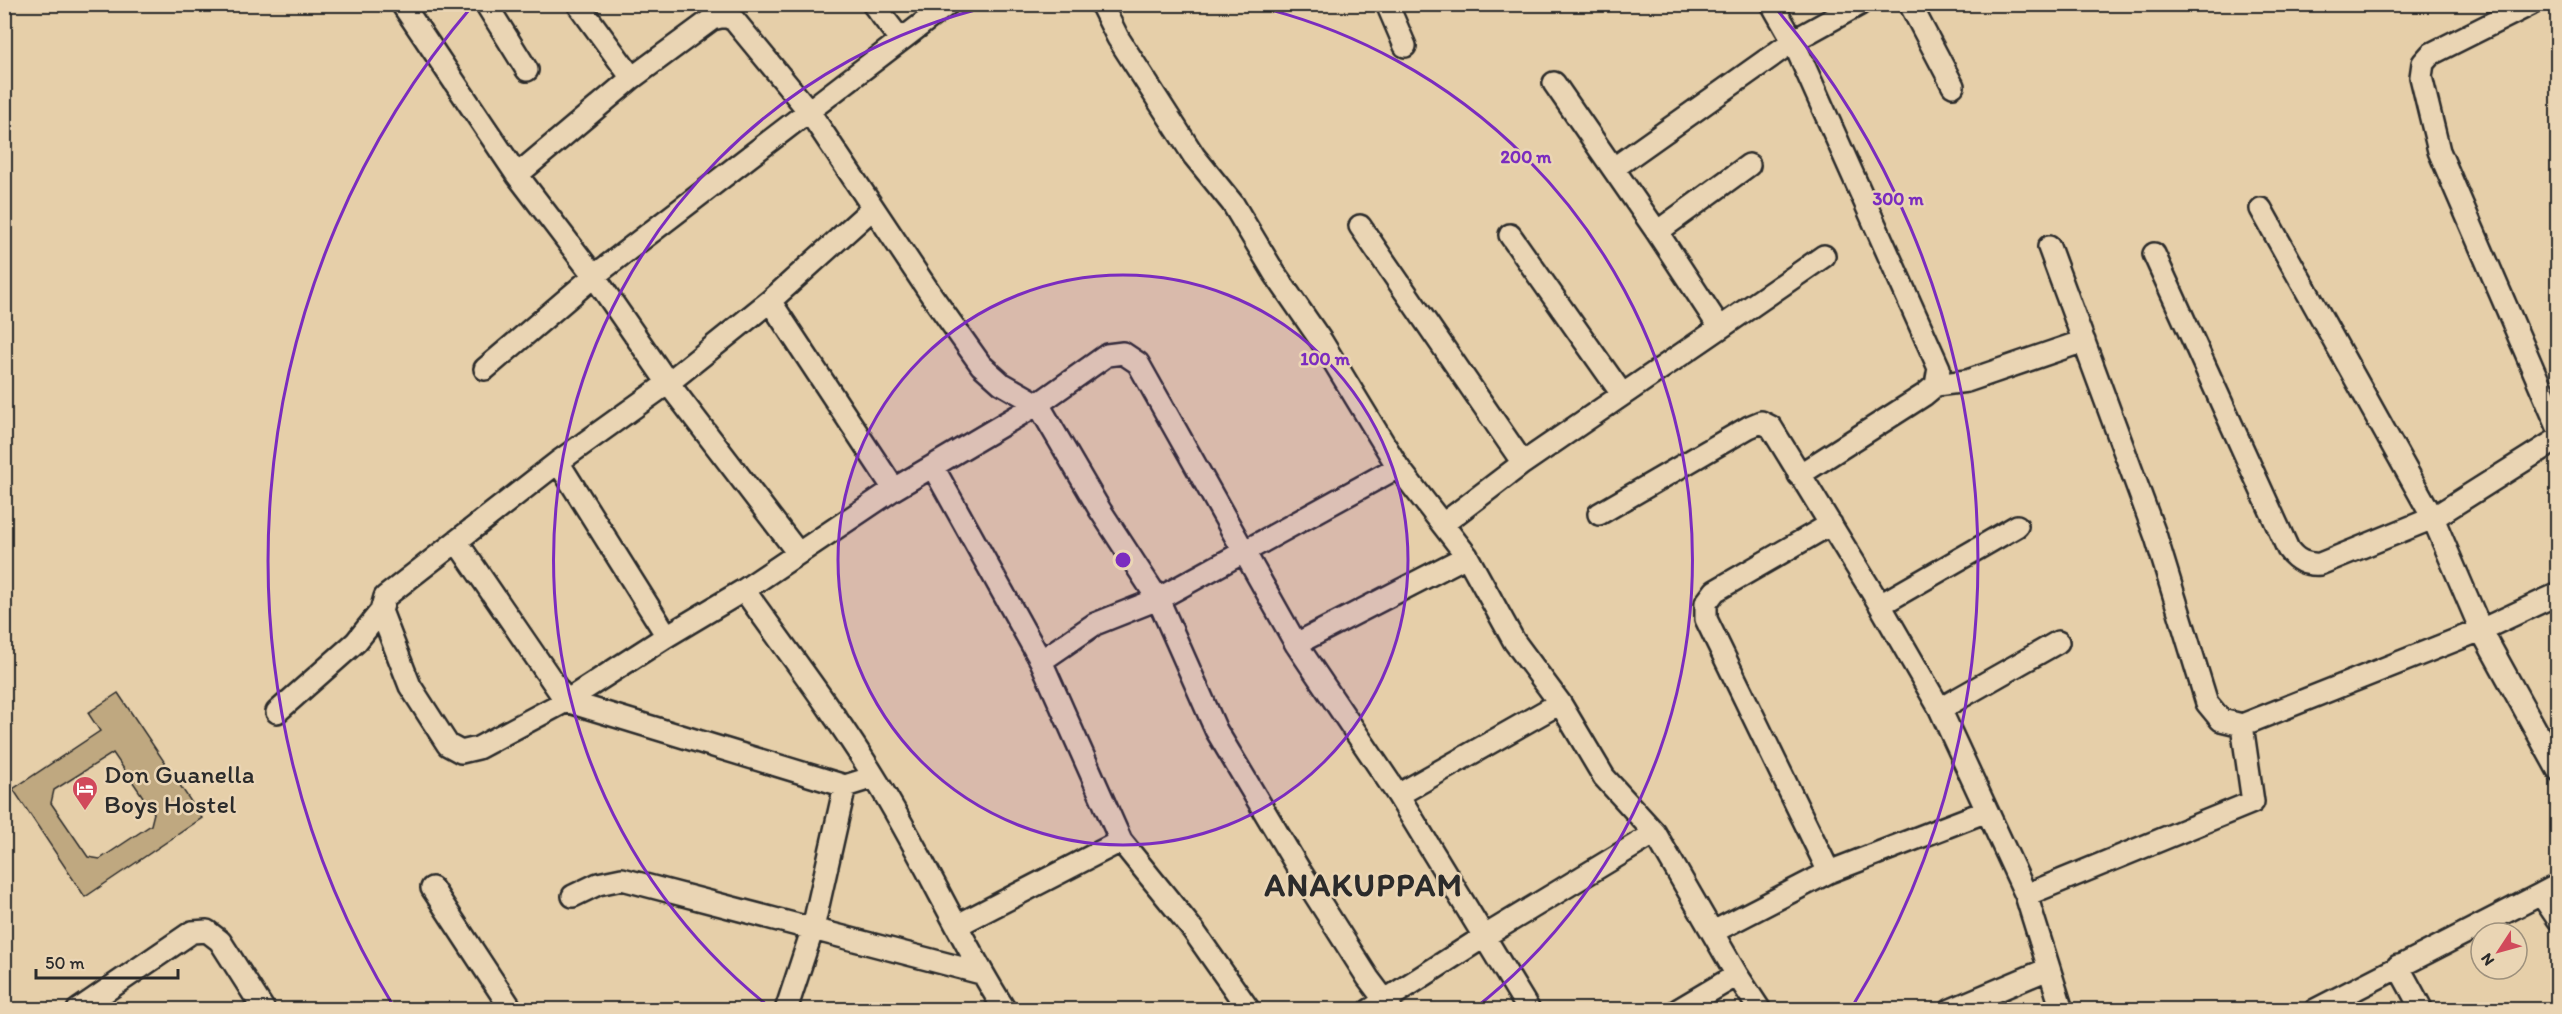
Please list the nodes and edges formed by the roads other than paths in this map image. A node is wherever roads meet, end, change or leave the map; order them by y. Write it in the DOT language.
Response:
graph roads {
  1 [pos="486,4"];
  2 [pos="578,4"];
  3 [pos="873,4"];
  4 [pos="948,4"];
  5 [pos="1101,4"];
  6 [pos="1387,4"];
  7 [pos="1772,4"];
  8 [pos="1860,4"];
  9 [pos="1910,4"];
  10 [pos="2531,4"];
  11 [pos="405,6"];
  12 [pos="900,39"];
  13 [pos="1793,41"];
  14 [pos="1406,46"];
  15 [pos="527,70"];
  16 [pos="632,78"];
  17 [pos="1554,83"];
  18 [pos="1953,86"];
  19 [pos="808,110"];
  20 [pos="1749,165"];
  21 [pos="1614,168"];
  22 [pos="517,175"];
  23 [pos="873,208"];
  24 [pos="2261,209"];
  25 [pos="1360,226"];
  26 [pos="1657,231"];
  27 [pos="1510,235"];
  28 [pos="2049,247"];
  29 [pos="2154,254"];
  30 [pos="1824,256"];
  31 [pos="594,276"];
  32 [pos="770,301"];
  33 [pos="1720,328"];
  34 [pos="2084,341"];
  35 [pos="485,369"];
  36 [pos="668,383"];
  37 [pos="1936,385"];
  38 [pos="1622,394"];
  39 [pos="1038,404"];
  40 [pos="2558,427"];
  41 [pos="2558,439"];
  42 [pos="558,462"];
  43 [pos="1523,463"];
  44 [pos="933,467"];
  45 [pos="1398,467"];
  46 [pos="1800,475"];
  47 [pos="894,489"];
  48 [pos="1599,514"];
  49 [pos="2433,518"];
  50 [pos="1443,524"];
  51 [pos="1831,524"];
  52 [pos="2017,526"];
  53 [pos="456,542"];
  54 [pos="1245,550"];
  55 [pos="798,553"];
  56 [pos="1467,556"];
  57 [pos="744,590"];
  58 [pos="2558,594"];
  59 [pos="1158,599"];
  60 [pos="1880,604"];
  61 [pos="381,610"];
  62 [pos="2481,630"];
  63 [pos="667,636"];
  64 [pos="2058,642"];
  65 [pos="1296,644"];
  66 [pos="1041,661"];
  67 [pos="566,701"];
  68 [pos="1560,703"];
  69 [pos="1940,709"];
  70 [pos="277,712"];
  71 [pos="2242,724"];
  72 [pos="2558,770"];
  73 [pos="874,777"];
  74 [pos="845,786"];
  75 [pos="1398,795"];
  76 [pos="1987,811"];
  77 [pos="1655,833"];
  78 [pos="1121,841"];
  79 [pos="1829,872"];
  80 [pos="432,888"];
  81 [pos="2549,889"];
  82 [pos="2026,895"];
  83 [pos="573,896"];
  84 [pos="2558,919"];
  85 [pos="958,925"];
  86 [pos="813,928"];
  87 [pos="1713,932"];
  88 [pos="1485,936"];
  89 [pos="2398,966"];
  90 [pos="2048,969"];
  91 [pos="981,973"];
  92 [pos="1737,975"];
  93 [pos="1383,1007"];
  94 [pos="1244,1008"];
  95 [pos="78,1010"];
  96 [pos="264,1010"];
  97 [pos="512,1010"];
  98 [pos="786,1010"];
  99 [pos="1005,1010"];
  100 [pos="1529,1010"];
  101 [pos="1678,1010"];
  102 [pos="1760,1010"];
  103 [pos="1951,1010"];
  104 [pos="2062,1010"];
  105 [pos="2315,1010"];
  106 [pos="2422,1010"];
  1 -- 15 [label="street"];
  2 -- 16 [label="street"];
  3 -- 12 [label="street"];
  4 -- 12 [label="street"];
  5 -- 45 [label="street"];
  6 -- 14 [label="street"];
  7 -- 13 [label="street"];
  8 -- 13 [label="street"];
  9 -- 18 [label="street"];
  10 -- 40 [label="street"];
  11 -- 22 [label="street"];
  12 -- 19 [label="street"];
  13 -- 21 [label="street"];
  13 -- 37 [label="street"];
  16 -- 19 [label="street"];
  16 -- 22 [label="street"];
  17 -- 21 [label="street"];
  19 -- 23 [label="street"];
  19 -- 31 [label="street"];
  20 -- 26 [label="street"];
  21 -- 26 [label="street"];
  22 -- 31 [label="street"];
  23 -- 32 [label="street"];
  23 -- 39 [label="street"];
  24 -- 49 [label="street"];
  25 -- 43 [label="street"];
  26 -- 33 [label="street"];
  27 -- 38 [label="street"];
  28 -- 34 [label="street"];
  29 -- 49 [label="street"];
  30 -- 33 [label="street"];
  31 -- 35 [label="street"];
  31 -- 36 [label="street"];
  32 -- 36 [label="street"];
  32 -- 47 [label="street"];
  33 -- 38 [label="street"];
  34 -- 37 [label="street"];
  34 -- 71 [label="street"];
  36 -- 42 [label="street"];
  36 -- 55 [label="street"];
  37 -- 46 [label="street"];
  38 -- 43 [label="street"];
  39 -- 44 [label="street"];
  39 -- 54 [label="street"];
  39 -- 59 [label="street"];
  41 -- 49 [label="street"];
  42 -- 53 [label="street"];
  42 -- 63 [label="street"];
  43 -- 50 [label="street"];
  44 -- 47 [label="street"];
  44 -- 66 [label="street"];
  45 -- 50 [label="street"];
  45 -- 54 [label="street"];
  46 -- 48 [label="street"];
  46 -- 51 [label="street"];
  47 -- 55 [label="street"];
  49 -- 62 [label="street"];
  50 -- 56 [label="street"];
  51 -- 60 [label="street"];
  51 -- 79 [label="street"];
  52 -- 60 [label="street"];
  53 -- 61 [label="street"];
  53 -- 67 [label="street"];
  54 -- 59 [label="street"];
  54 -- 65 [label="street"];
  55 -- 57 [label="street"];
  56 -- 65 [label="street"];
  56 -- 68 [label="street"];
  57 -- 63 [label="street"];
  57 -- 73 [label="street"];
  58 -- 62 [label="street"];
  59 -- 66 [label="street"];
  59 -- 93 [label="street"];
  60 -- 69 [label="street"];
  61 -- 67 [label="street"];
  61 -- 70 [label="street"];
  62 -- 71 [label="street"];
  62 -- 72 [label="street"];
  63 -- 67 [label="street"];
  64 -- 69 [label="street"];
  65 -- 75 [label="street"];
  66 -- 78 [label="street"];
  67 -- 74 [label="street"];
  68 -- 75 [label="street"];
  68 -- 77 [label="street"];
  69 -- 76 [label="street"];
  71 -- 82 [label="street"];
  73 -- 74 [label="street"];
  73 -- 85 [label="street"];
  74 -- 86 [label="street"];
  75 -- 88 [label="street"];
  76 -- 79 [label="street"];
  76 -- 82 [label="street"];
  77 -- 87 [label="street"];
  77 -- 88 [label="street"];
  78 -- 85 [label="street"];
  78 -- 94 [label="street"];
  79 -- 87 [label="street"];
  80 -- 97 [label="street"];
  81 -- 84 [label="street"];
  81 -- 89 [label="street"];
  82 -- 90 [label="street"];
  83 -- 86 [label="street"];
  85 -- 91 [label="street"];
  86 -- 91 [label="street"];
  86 -- 98 [label="street"];
  87 -- 92 [label="street"];
  88 -- 93 [label="street"];
  88 -- 100 [label="street"];
  89 -- 105 [label="street"];
  89 -- 106 [label="street"];
  90 -- 103 [label="street"];
  90 -- 104 [label="street"];
  91 -- 99 [label="street"];
  92 -- 101 [label="street"];
  92 -- 102 [label="street"];
  95 -- 96 [label="street"];
}
